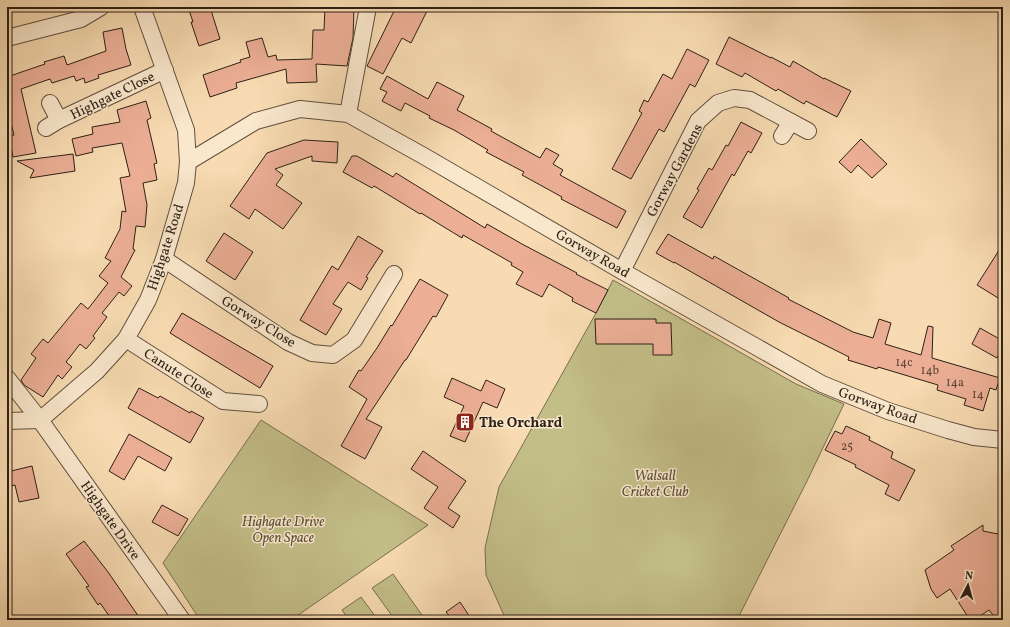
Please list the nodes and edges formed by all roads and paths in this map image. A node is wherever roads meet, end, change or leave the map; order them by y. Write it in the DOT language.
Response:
graph roads {
  1 [pos="101,7"];
  2 [pos="142,7"];
  3 [pos="368,7"];
  4 [pos="7,38"];
  5 [pos="165,70"];
  6 [pos="50,104"];
  7 [pos="348,114"];
  8 [pos="791,122"];
  9 [pos="808,131"];
  10 [pos="782,136"];
  11 [pos="188,162"];
  12 [pos="164,259"];
  13 [pos="622,271"];
  14 [pos="395,274"];
  15 [pos="126,339"];
  16 [pos="7,378"];
  17 [pos="258,404"];
  18 [pos="40,420"];
  19 [pos="7,421"];
  20 [pos="1003,440"];
  21 [pos="182,620"];
  1 -- 4 [label="street"];
  2 -- 5 [label="street, Highgate Road"];
  3 -- 7 [label="street"];
  5 -- 6 [label="street, Highgate Close"];
  5 -- 11 [label="street, Highgate Road"];
  7 -- 11 [label="street, Gorway Road"];
  7 -- 13 [label="street, Gorway Road"];
  8 -- 9 [label="street, Gorway Gardens"];
  8 -- 10 [label="street"];
  8 -- 13 [label="street, Gorway Gardens"];
  11 -- 12 [label="street, Highgate Road"];
  12 -- 14 [label="street, Gorway Close"];
  12 -- 15 [label="street, Highgate Road"];
  13 -- 20 [label="street, Gorway Road"];
  15 -- 17 [label="street, Canute Close"];
  15 -- 18 [label="street, Highgate Road"];
  16 -- 18 [label="street, Highgate Drive"];
  18 -- 19 [label="street"];
  18 -- 21 [label="street, Highgate Drive"];
}
